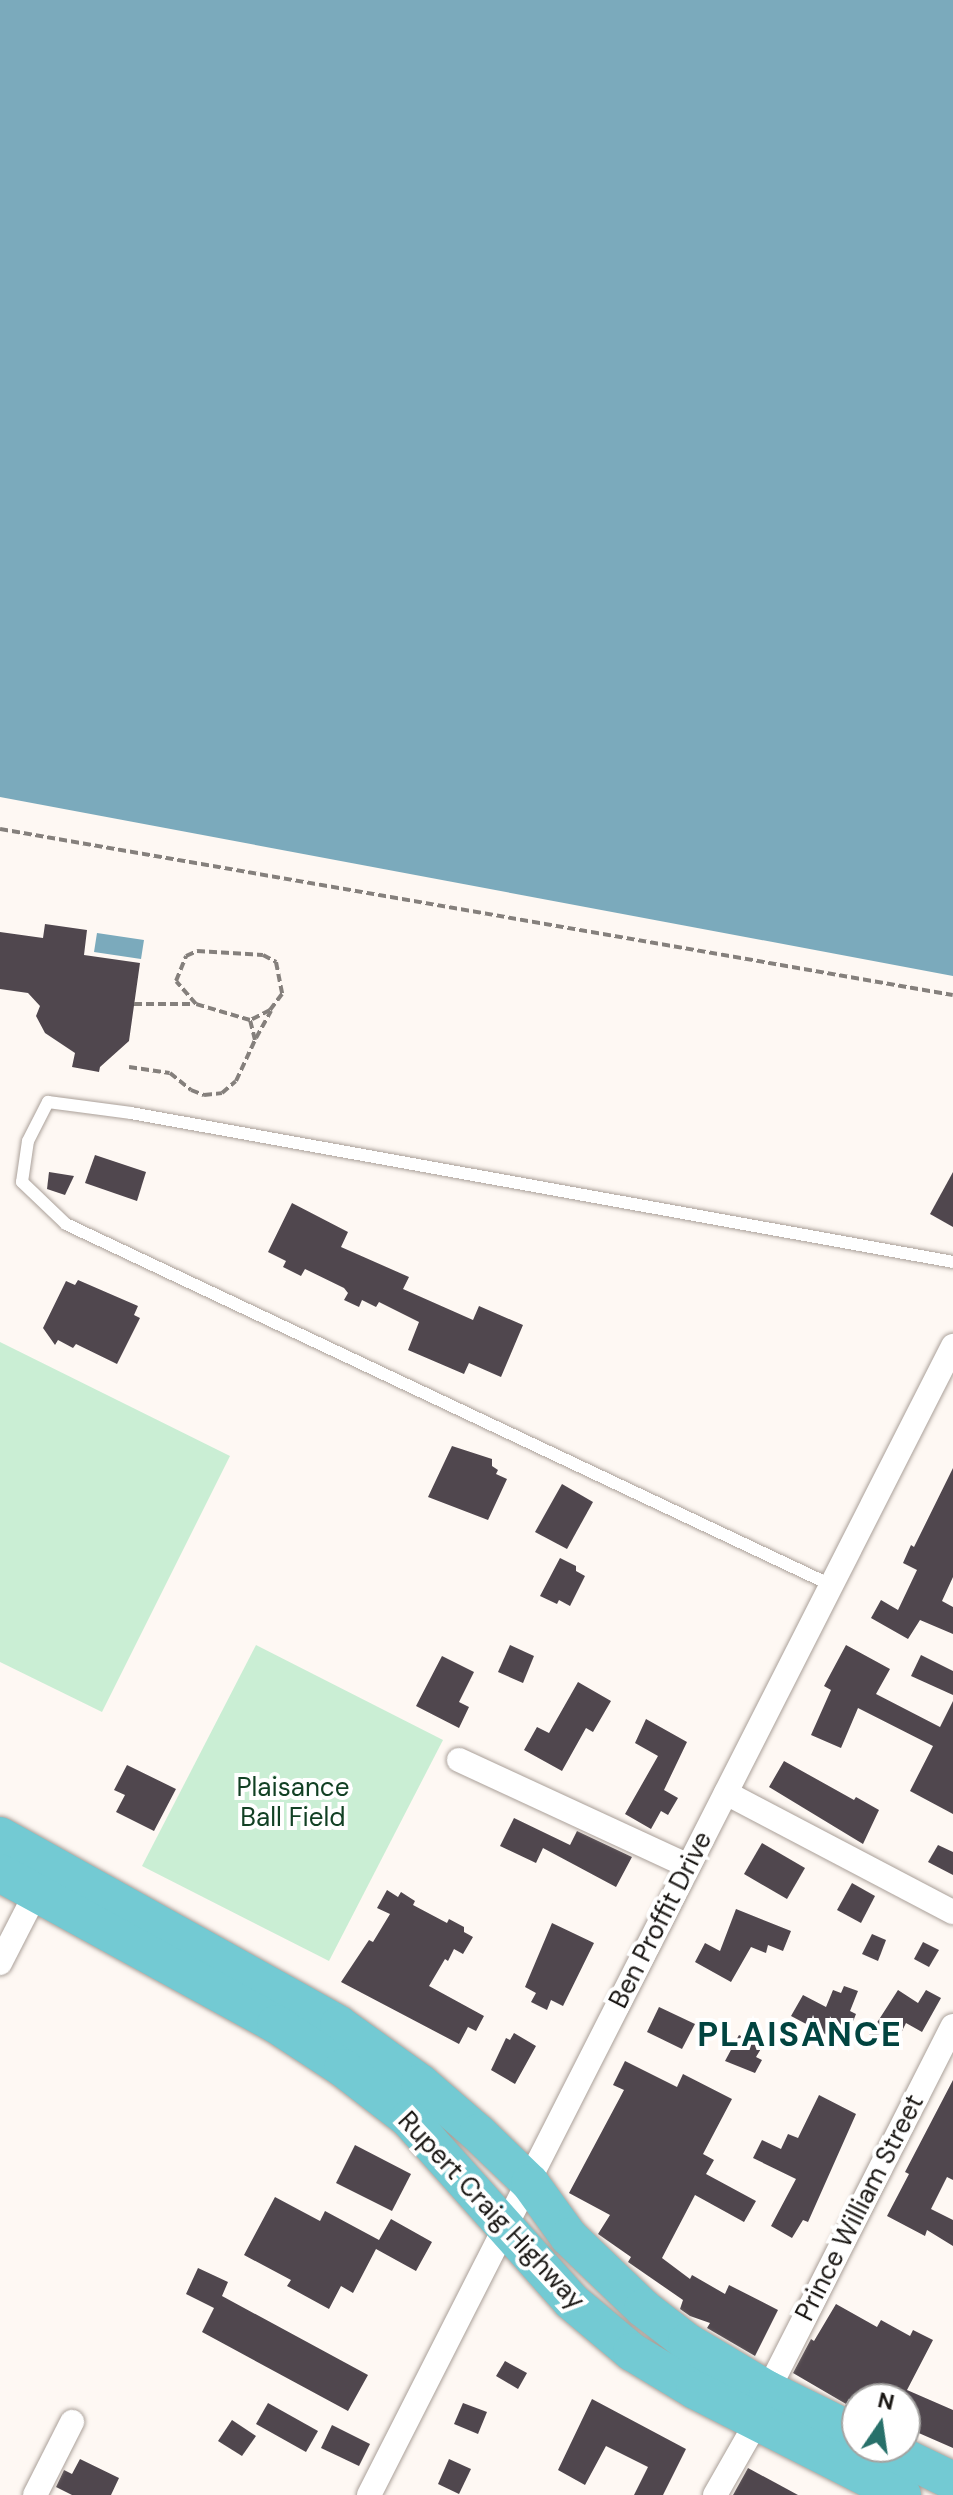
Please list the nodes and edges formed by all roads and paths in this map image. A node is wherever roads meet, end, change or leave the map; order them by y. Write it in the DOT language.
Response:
graph roads {
  1 [pos="0,829"];
  2 [pos="953,995"];
  3 [pos="276,1002"];
  4 [pos="134,1004"];
  5 [pos="196,1004"];
  6 [pos="250,1020"];
  7 [pos="255,1040"];
  8 [pos="129,1067"];
  9 [pos="953,1262"];
  10 [pos="953,1346"];
  11 [pos="831,1585"];
  12 [pos="459,1760"];
  13 [pos="726,1793"];
  14 [pos="0,1836"];
  15 [pos="688,1866"];
  16 [pos="0,1873"];
  17 [pos="36,1893"];
  18 [pos="953,1912"];
  19 [pos="0,1963"];
  20 [pos="953,2026"];
  21 [pos="530,2183"];
  22 [pos="506,2227"];
  23 [pos="762,2407"];
  24 [pos="72,2422"];
  25 [pos="841,2429"];
  26 [pos="916,2463"];
  27 [pos="953,2481"];
  28 [pos="35,2495"];
  29 [pos="369,2495"];
  30 [pos="715,2495"];
  31 [pos="902,2495"];
  1 -- 2 [label="path"];
  3 -- 5 [label="path"];
  3 -- 6 [label="path"];
  3 -- 7 [label="path"];
  4 -- 5 [label="path"];
  5 -- 6 [label="path"];
  6 -- 7 [label="path"];
  7 -- 8 [label="path"];
  9 -- 11 [label="lane"];
  10 -- 11 [label="street, Ben Proffit Drive"];
  11 -- 13 [label="street, Ben Proffit Drive"];
  12 -- 15 [label="street"];
  13 -- 15 [label="street, Ben Proffit Drive"];
  13 -- 18 [label="street"];
  14 -- 21 [label="main road, Rupert Craig Highway"];
  15 -- 21 [label="street, Ben Proffit Drive"];
  16 -- 17 [label="main road, Rupert Craig Highway"];
  17 -- 19 [label="street"];
  17 -- 22 [label="main road, Rupert Craig Highway"];
  20 -- 23 [label="street, Prince William Street"];
  21 -- 22 [label="street, Ben Proffit Drive"];
  21 -- 23 [label="main road, Rupert Craig Highway"];
  22 -- 23 [label="main road, Rupert Craig Highway"];
  22 -- 29 [label="street, Ben Proffit Drive"];
  23 -- 25 [label="main road, Rupert Craig Highway"];
  23 -- 30 [label="street, Prince William Street"];
  23 -- 31 [label="main road, Rupert Craig Highway"];
  24 -- 28 [label="street"];
  26 -- 27 [label="main road"];
}
